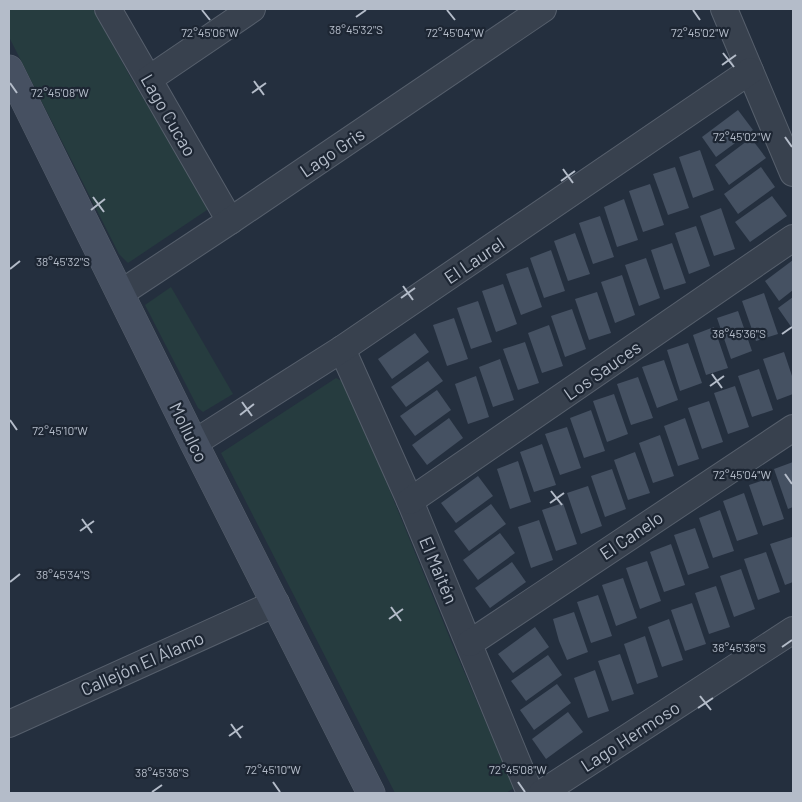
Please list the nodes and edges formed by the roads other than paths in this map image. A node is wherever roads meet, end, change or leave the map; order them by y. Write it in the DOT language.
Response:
graph roads {
  1 [pos="108,9"];
  2 [pos="252,9"];
  3 [pos="542,9"];
  4 [pos="724,9"];
  5 [pos="9,69"];
  6 [pos="750,71"];
  7 [pos="149,79"];
  8 [pos="793,173"];
  9 [pos="230,221"];
  10 [pos="793,238"];
  11 [pos="121,293"];
  12 [pos="342,349"];
  13 [pos="793,428"];
  14 [pos="194,443"];
  15 [pos="410,501"];
  16 [pos="276,603"];
  17 [pos="793,630"];
  18 [pos="470,643"];
  19 [pos="9,724"];
  20 [pos="372,793"];
  21 [pos="530,793"];
  22 [pos="542,793"];
  1 -- 7 [label="street, Lago Cucao"];
  2 -- 7 [label="street"];
  3 -- 9 [label="street, Lago Gris"];
  4 -- 6 [label="street"];
  5 -- 11 [label="street, Mollulco"];
  6 -- 8 [label="street"];
  6 -- 12 [label="street, El Laurel"];
  7 -- 9 [label="street, Lago Cucao"];
  9 -- 11 [label="street, Lago Gris"];
  10 -- 15 [label="street, Los Sauces"];
  11 -- 14 [label="street, Mollulco"];
  12 -- 14 [label="street, El Laurel"];
  12 -- 15 [label="street, El Maitén"];
  13 -- 18 [label="street, El Canelo"];
  14 -- 16 [label="street, Mollulco"];
  15 -- 18 [label="street, El Maitén"];
  16 -- 19 [label="street, Callejón El Álamo"];
  16 -- 20 [label="street, Mollulco"];
  17 -- 22 [label="street, Lago Hermoso"];
  18 -- 21 [label="street, El Maitén"];
}
